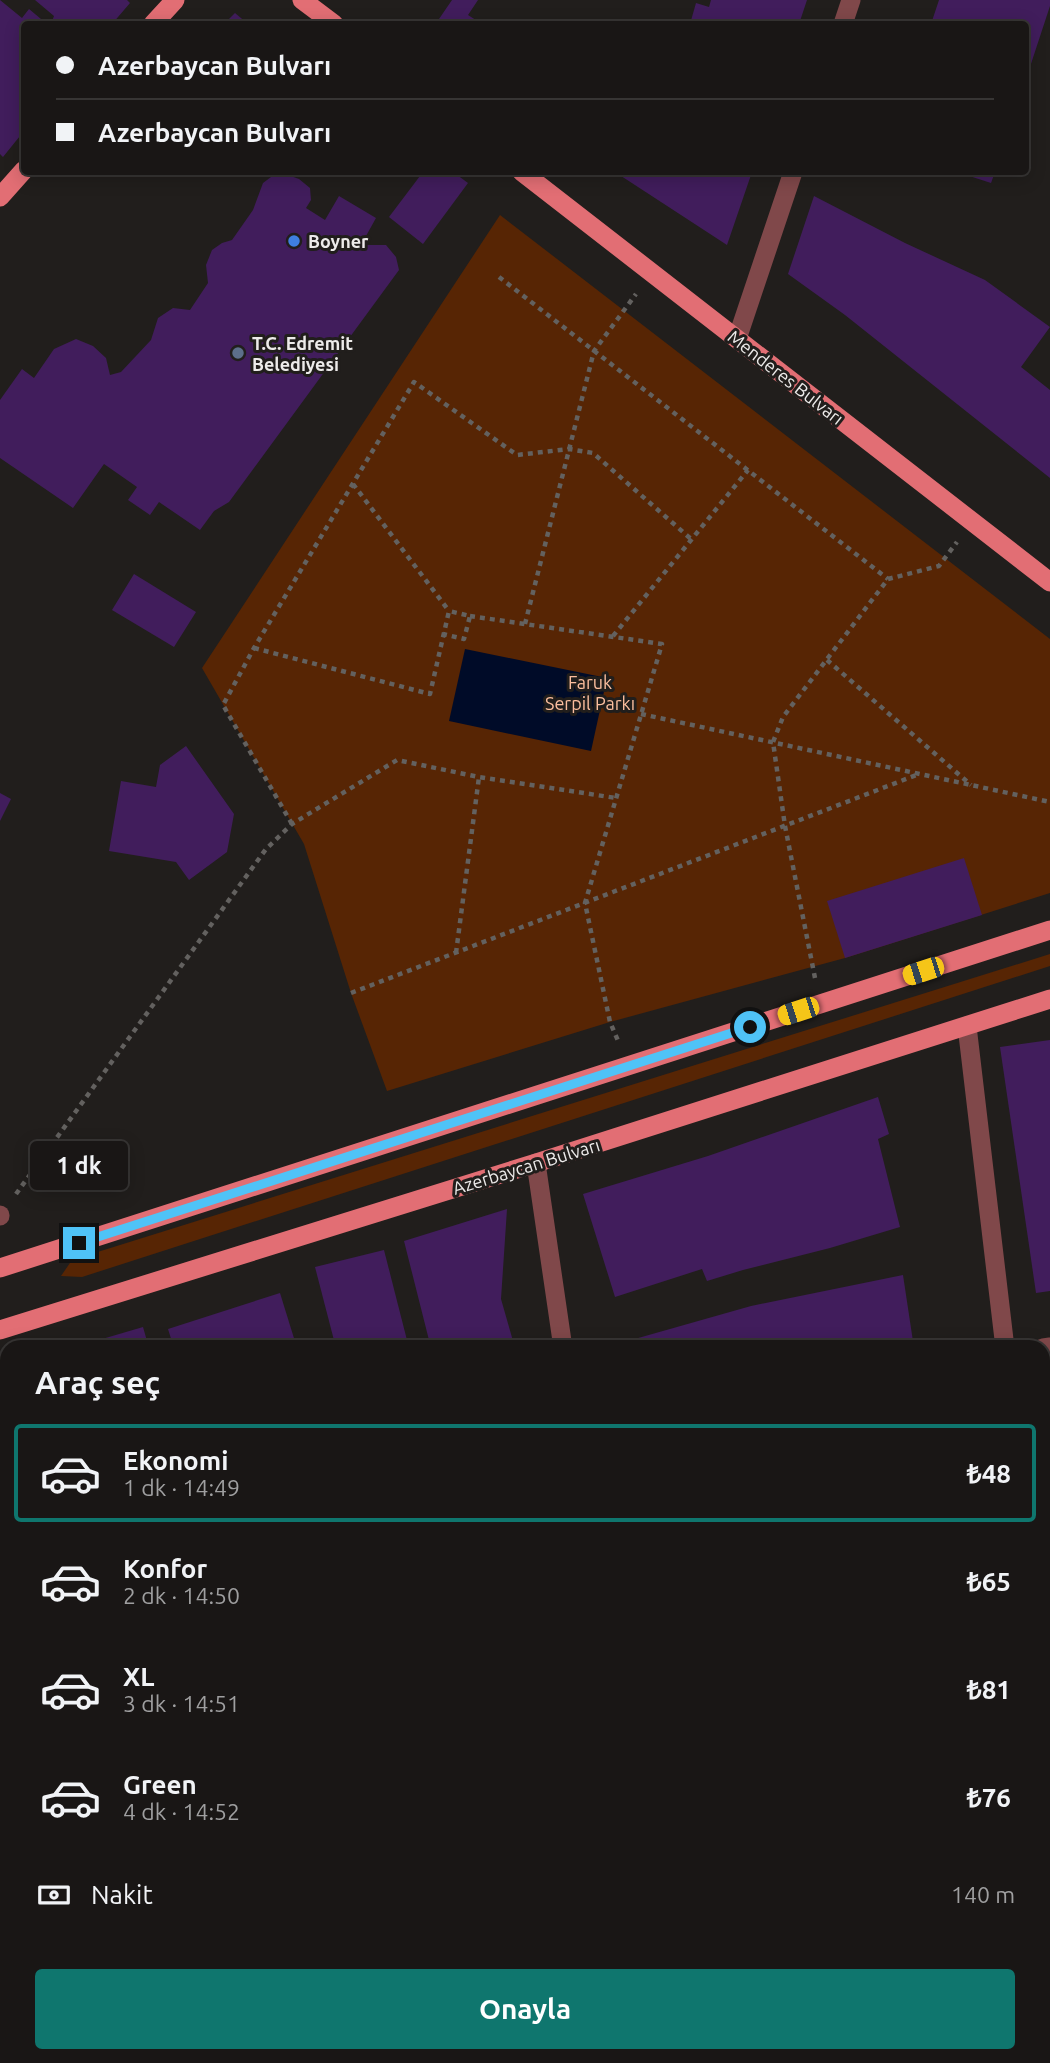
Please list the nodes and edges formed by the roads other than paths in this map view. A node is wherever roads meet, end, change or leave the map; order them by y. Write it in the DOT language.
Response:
graph roads {
  1 [pos="175,0"];
  2 [pos="302,0"];
  3 [pos="851,0"];
  4 [pos="156,21"];
  5 [pos="330,21"];
  6 [pos="844,21"];
  7 [pos="21,173"];
  8 [pos="526,175"];
  9 [pos="792,175"];
  10 [pos="2,189"];
  11 [pos="737,339"];
  12 [pos="1050,582"];
  13 [pos="1050,930"];
  14 [pos="1050,999"];
  15 [pos="967,1026"];
  16 [pos="536,1163"];
  17 [pos="0,1268"];
  18 [pos="0,1330"];
  19 [pos="562,1340"];
  20 [pos="1004,1340"];
  1 -- 4 [label="main road"];
  2 -- 5 [label="main road"];
  3 -- 6 [label="street"];
  7 -- 10 [label="main road"];
  8 -- 11 [label="main road, Menderes Bulvarı"];
  9 -- 11 [label="street"];
  11 -- 12 [label="main road, Menderes Bulvarı"];
  13 -- 17 [label="main road"];
  14 -- 15 [label="main road, Azerbaycan Bulvarı"];
  15 -- 16 [label="main road, Azerbaycan Bulvarı"];
  15 -- 20 [label="street"];
  16 -- 18 [label="main road, Azerbaycan Bulvarı"];
  16 -- 19 [label="street"];
}
